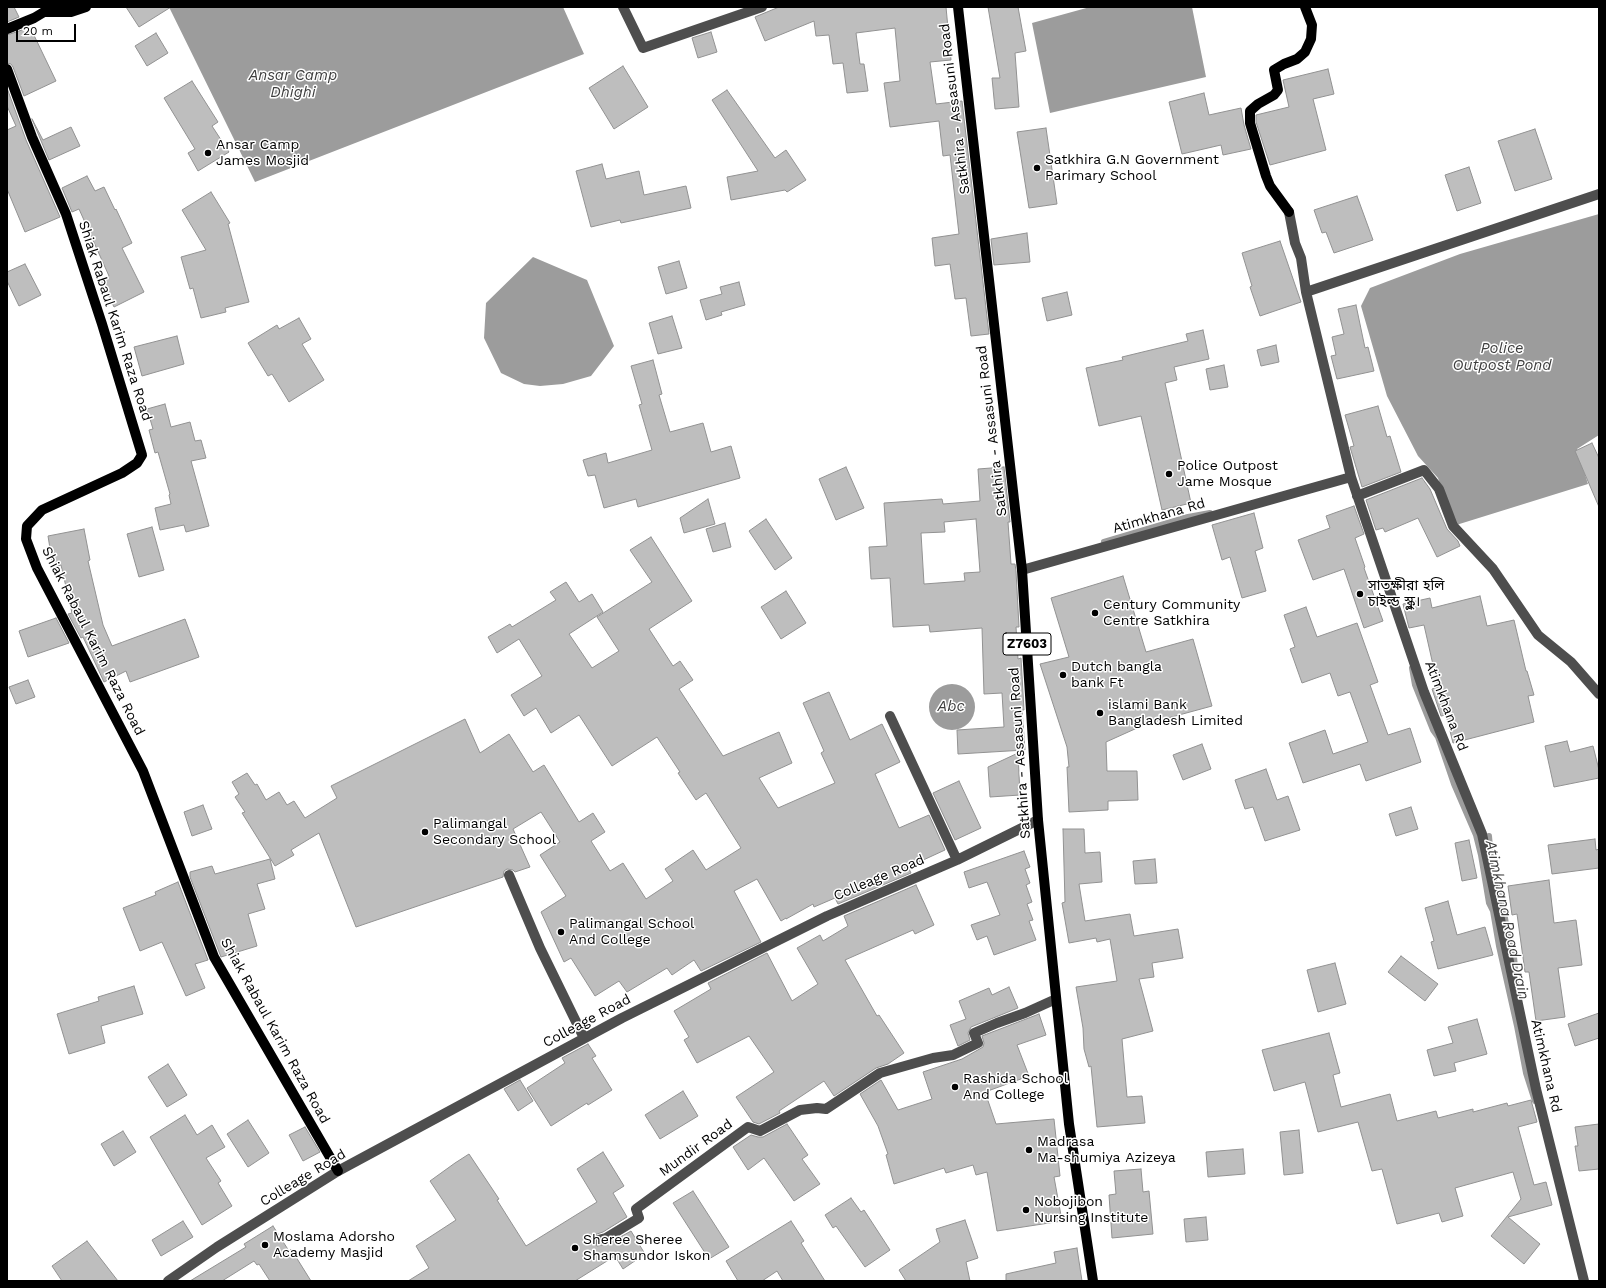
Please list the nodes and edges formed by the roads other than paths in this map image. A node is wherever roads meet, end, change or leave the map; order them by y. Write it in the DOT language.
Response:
graph roads {
  1 [pos="86,7"];
  2 [pos="623,7"];
  3 [pos="762,7"];
  4 [pos="958,7"];
  5 [pos="1305,7"];
  6 [pos="7,29"];
  7 [pos="7,69"];
  8 [pos="1599,194"];
  9 [pos="1289,212"];
  10 [pos="1306,292"];
  11 [pos="1351,477"];
  12 [pos="1357,496"];
  13 [pos="1022,570"];
  14 [pos="1599,694"];
  15 [pos="890,716"];
  16 [pos="1038,820"];
  17 [pos="957,860"];
  18 [pos="508,875"];
  19 [pos="1056,999"];
  20 [pos="584,1038"];
  21 [pos="338,1171"];
  22 [pos="598,1240"];
  23 [pos="168,1281"];
  24 [pos="1093,1281"];
  25 [pos="1584,1281"];
  1 -- 6 [label="main road"];
  2 -- 3 [label="street"];
  4 -- 13 [label="main road, Satkhira - Assasuni Road / Z7603"];
  5 -- 9 [label="main road"];
  7 -- 21 [label="main road, Shiak Rabaul Karim Raza Road"];
  8 -- 10 [label="street"];
  9 -- 10 [label="street"];
  10 -- 11 [label="street"];
  11 -- 12 [label="street, Atimkhana Rd"];
  11 -- 13 [label="street, Atimkhana Rd"];
  12 -- 14 [label="street"];
  12 -- 25 [label="street, Atimkhana Rd"];
  13 -- 16 [label="main road, Satkhira - Assasuni Road / Z7603"];
  15 -- 17 [label="street"];
  16 -- 17 [label="street, Colleage Road"];
  16 -- 19 [label="main road, Satkhira - Assasuni Road / Z7603"];
  17 -- 20 [label="street, Colleage Road"];
  18 -- 20 [label="street"];
  19 -- 22 [label="street, Mundir Road"];
  19 -- 24 [label="main road, Satkhira - Assasuni Road / Z7603"];
  20 -- 21 [label="street, Colleage Road"];
  21 -- 23 [label="street, Colleage Road"];
}
